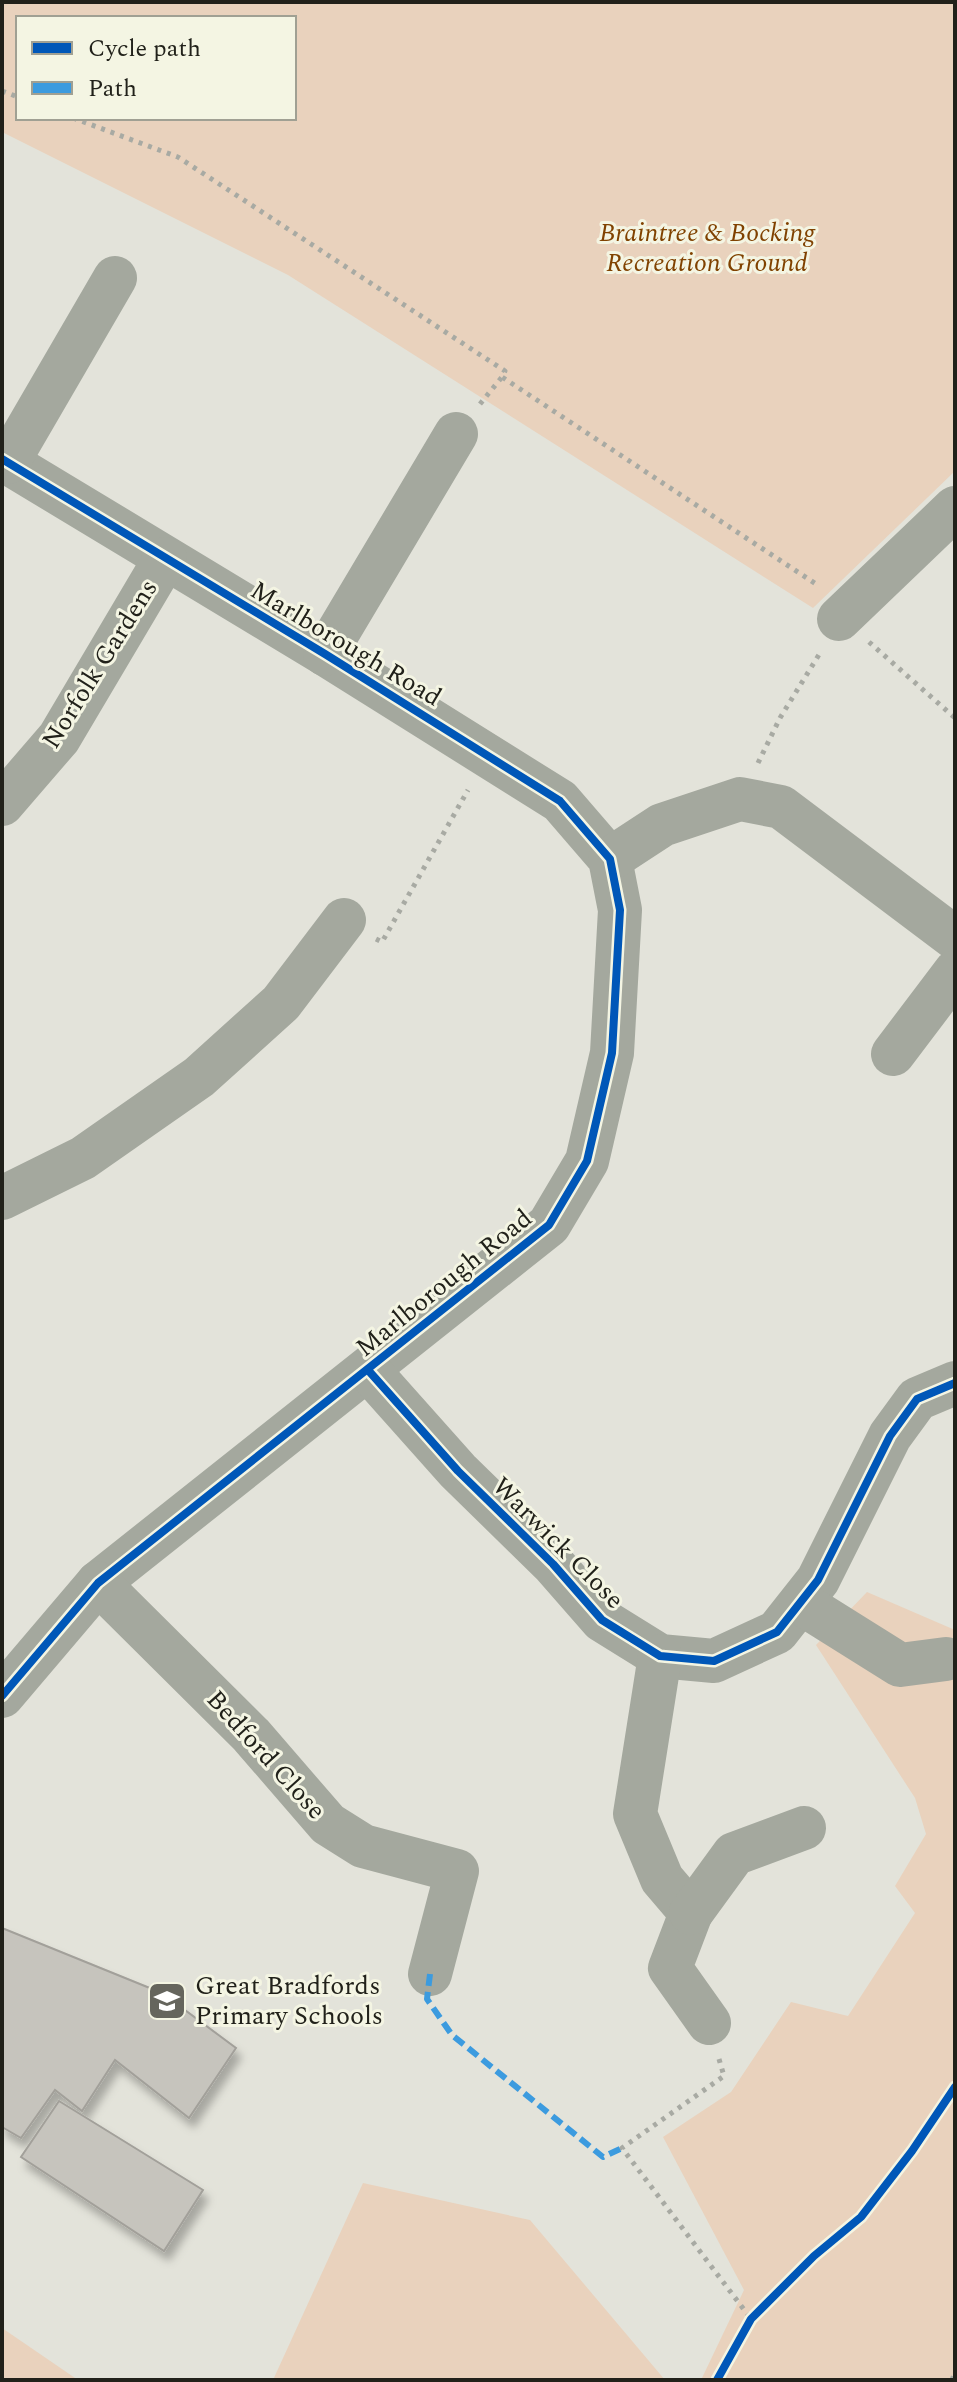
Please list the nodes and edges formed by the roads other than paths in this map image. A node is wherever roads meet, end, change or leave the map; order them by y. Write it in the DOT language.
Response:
graph roads {
  1 [pos="115,278"];
  2 [pos="456,434"];
  3 [pos="5,460"];
  4 [pos="955,508"];
  5 [pos="165,559"];
  6 [pos="840,618"];
  7 [pos="325,654"];
  8 [pos="2,804"];
  9 [pos="610,859"];
  10 [pos="344,920"];
  11 [pos="955,938"];
  12 [pos="955,972"];
  13 [pos="893,1054"];
  14 [pos="2,1198"];
  15 [pos="368,1370"];
  16 [pos="955,1383"];
  17 [pos="98,1583"];
  18 [pos="801,1603"];
  19 [pos="660,1656"];
  20 [pos="946,1659"];
  21 [pos="2,1696"];
  22 [pos="804,1828"];
  23 [pos="691,1913"];
  24 [pos="430,1974"];
  25 [pos="709,2023"];
  1 -- 3 [label="street"];
  2 -- 7 [label="street"];
  3 -- 5 [label="street, Marlborough Road"];
  4 -- 6 [label="street"];
  5 -- 7 [label="street, Marlborough Road"];
  5 -- 8 [label="street, Norfolk Gardens"];
  7 -- 9 [label="street, Marlborough Road"];
  9 -- 11 [label="street"];
  9 -- 15 [label="street, Marlborough Road"];
  10 -- 14 [label="street"];
  12 -- 13 [label="street"];
  15 -- 17 [label="street, Marlborough Road"];
  15 -- 19 [label="street, Warwick Close"];
  16 -- 18 [label="street, Warwick Close"];
  17 -- 21 [label="street, Marlborough Road"];
  17 -- 24 [label="street, Bedford Close"];
  18 -- 19 [label="street, Warwick Close"];
  18 -- 20 [label="street"];
  19 -- 23 [label="street"];
  22 -- 23 [label="street"];
  23 -- 25 [label="street"];
}
